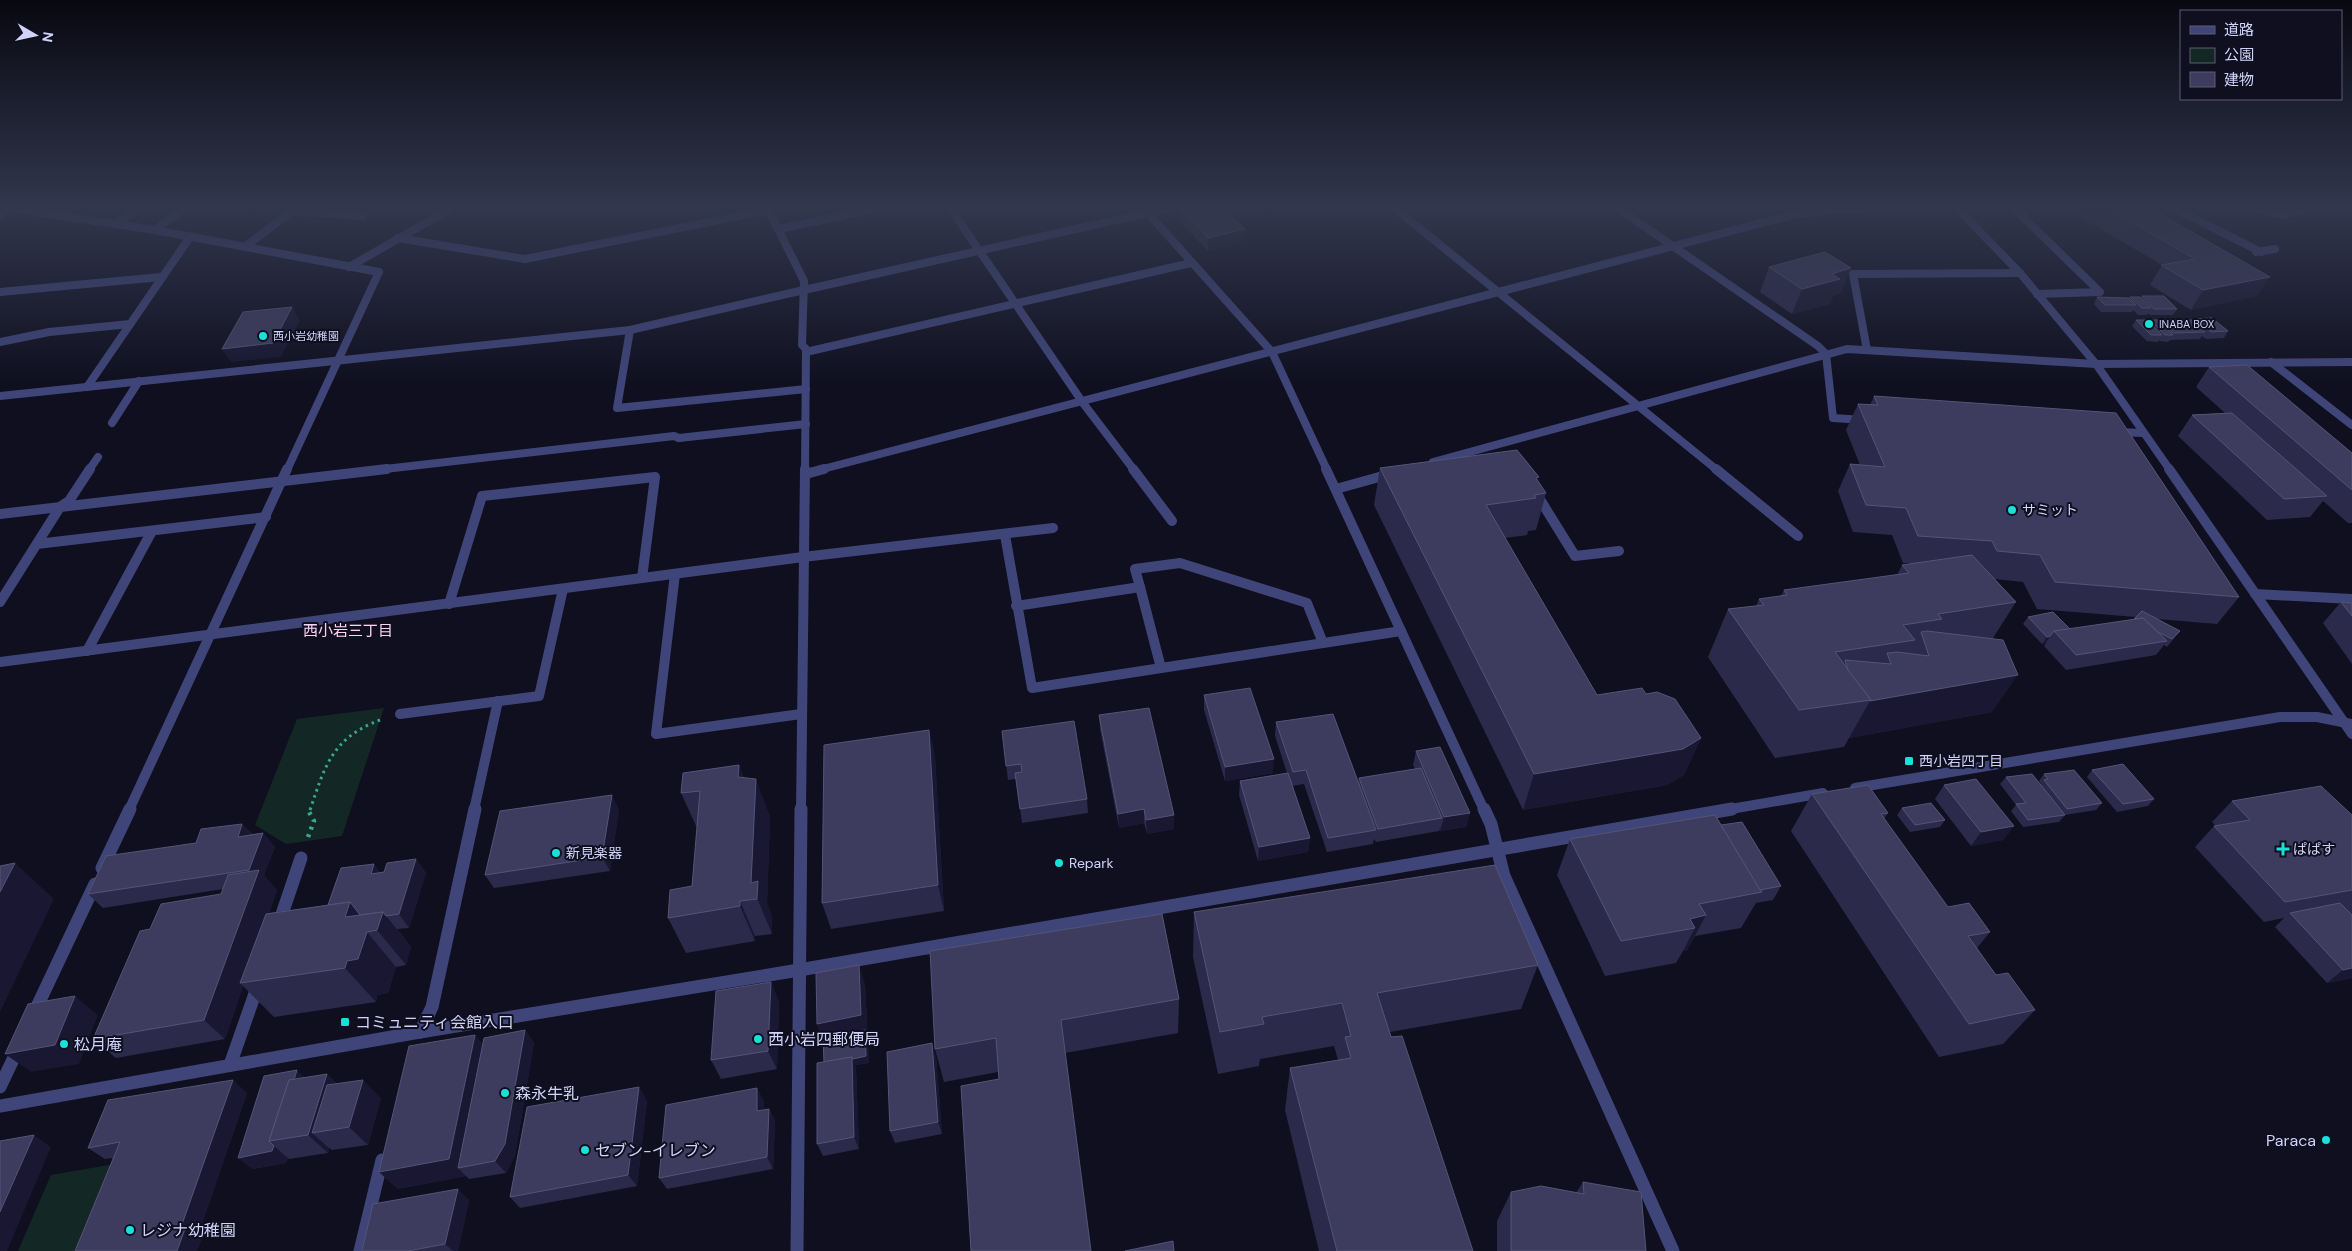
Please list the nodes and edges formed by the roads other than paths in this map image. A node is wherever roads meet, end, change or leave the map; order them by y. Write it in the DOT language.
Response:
graph roads {
  1 [pos="168,267"];
  2 [pos="356,267"];
  3 [pos="797,267"];
  4 [pos="907,267"];
  5 [pos="992,267"];
  6 [pos="1172,267"];
  7 [pos="1195,267"];
  8 [pos="1468,267"];
  9 [pos="1594,267"];
  10 [pos="1704,267"];
  11 [pos="2015,267"];
  12 [pos="2075,267"];
  13 [pos="2020,273"];
  14 [pos="161,277"];
  15 [pos="804,290"];
  16 [pos="0,292"];
  17 [pos="1500,293"];
  18 [pos="2038,294"];
  19 [pos="1016,303"];
  20 [pos="130,324"];
  21 [pos="630,330"];
  22 [pos="0,342"];
  23 [pos="1867,350"];
  24 [pos="806,352"];
  25 [pos="1272,352"];
  26 [pos="1826,354"];
  27 [pos="338,361"];
  28 [pos="2271,362"];
  29 [pos="2351,362"];
  30 [pos="2096,364"];
  31 [pos="139,381"];
  32 [pos="87,387"];
  33 [pos="806,389"];
  34 [pos="0,396"];
  35 [pos="1083,403"];
  36 [pos="1637,407"];
  37 [pos="1872,420"];
  38 [pos="112,423"];
  39 [pos="806,424"];
  40 [pos="2352,426"];
  41 [pos="2105,431"];
  42 [pos="2143,433"];
  43 [pos="98,457"];
  44 [pos="1420,466"];
  45 [pos="1402,471"];
  46 [pos="806,474"];
  47 [pos="282,482"];
  48 [pos="1530,483"];
  49 [pos="1336,489"];
  50 [pos="60,507"];
  51 [pos="0,514"];
  52 [pos="266,517"];
  53 [pos="1172,522"];
  54 [pos="1053,528"];
  55 [pos="152,530"];
  56 [pos="1005,535"];
  57 [pos="1798,536"];
  58 [pos="37,544"];
  59 [pos="1618,551"];
  60 [pos="803,557"];
  61 [pos="674,574"];
  62 [pos="642,578"];
  63 [pos="1140,588"];
  64 [pos="563,589"];
  65 [pos="2255,594"];
  66 [pos="2352,599"];
  67 [pos="0,602"];
  68 [pos="449,604"];
  69 [pos="1016,606"];
  70 [pos="1401,631"];
  71 [pos="211,635"];
  72 [pos="1323,643"];
  73 [pos="86,651"];
  74 [pos="0,662"];
  75 [pos="1161,668"];
  76 [pos="498,701"];
  77 [pos="400,714"];
  78 [pos="801,714"];
  79 [pos="2347,722"];
  80 [pos="2352,734"];
  81 [pos="1839,790"];
  82 [pos="1852,801"];
  83 [pos="1497,849"];
  84 [pos="301,858"];
  85 [pos="276,932"];
  86 [pos="263,970"];
  87 [pos="798,970"];
  88 [pos="31,1021"];
  89 [pos="420,1032"];
  90 [pos="23,1039"];
  91 [pos="413,1047"];
  92 [pos="230,1065"];
  93 [pos="0,1087"];
  94 [pos="0,1106"];
  95 [pos="386,1147"];
  96 [pos="360,1251"];
  97 [pos="797,1251"];
  98 [pos="1673,1251"];
  1 -- 14 [label="street"];
  2 -- 27 [label="street"];
  3 -- 15 [label="street"];
  4 -- 15 [label="street"];
  5 -- 19 [label="street"];
  6 -- 19 [label="street"];
  7 -- 25 [label="street"];
  8 -- 17 [label="street"];
  9 -- 17 [label="street"];
  10 -- 26 [label="street"];
  11 -- 13 [label="street"];
  12 -- 18 [label="street"];
  13 -- 18 [label="street"];
  13 -- 23 [label="street"];
  14 -- 16 [label="street"];
  14 -- 20 [label="street"];
  15 -- 21 [label="street"];
  15 -- 24 [label="street"];
  17 -- 25 [label="street"];
  17 -- 36 [label="street"];
  18 -- 30 [label="street"];
  19 -- 24 [label="street"];
  19 -- 35 [label="street"];
  20 -- 22 [label="street"];
  20 -- 32 [label="street"];
  21 -- 27 [label="street"];
  21 -- 33 [label="street"];
  23 -- 26 [label="street"];
  23 -- 30 [label="street"];
  24 -- 33 [label="street"];
  25 -- 35 [label="street"];
  25 -- 49 [label="street"];
  26 -- 36 [label="street"];
  26 -- 37 [label="street"];
  27 -- 31 [label="street"];
  27 -- 47 [label="street"];
  28 -- 29 [label="street"];
  28 -- 30 [label="street"];
  28 -- 40 [label="street"];
  30 -- 42 [label="street"];
  31 -- 32 [label="street"];
  31 -- 38 [label="street"];
  32 -- 34 [label="street"];
  33 -- 39 [label="street"];
  35 -- 46 [label="street"];
  35 -- 53 [label="street"];
  36 -- 44 [label="street"];
  36 -- 57 [label="street"];
  39 -- 46 [label="street"];
  39 -- 47 [label="street"];
  41 -- 42 [label="street"];
  42 -- 65 [label="street"];
  43 -- 50 [label="street"];
  45 -- 49 [label="street"];
  46 -- 60 [label="street"];
  47 -- 50 [label="street"];
  47 -- 52 [label="street"];
  48 -- 59 [label="street"];
  49 -- 70 [label="street"];
  50 -- 51 [label="street"];
  50 -- 58 [label="street"];
  52 -- 55 [label="street"];
  52 -- 71 [label="street"];
  54 -- 56 [label="street"];
  55 -- 58 [label="street"];
  55 -- 73 [label="street"];
  56 -- 60 [label="street"];
  56 -- 69 [label="street"];
  58 -- 67 [label="street"];
  60 -- 61 [label="street"];
  60 -- 78 [label="street"];
  61 -- 62 [label="street"];
  61 -- 78 [label="street"];
  62 -- 64 [label="street"];
  62 -- 68 [label="street"];
  63 -- 69 [label="street"];
  63 -- 72 [label="street"];
  63 -- 75 [label="street"];
  64 -- 68 [label="street"];
  64 -- 76 [label="street"];
  65 -- 66 [label="street"];
  65 -- 79 [label="street"];
  68 -- 71 [label="street"];
  69 -- 75 [label="street"];
  70 -- 72 [label="street"];
  70 -- 83 [label="street"];
  71 -- 73 [label="street"];
  71 -- 88 [label="street"];
  72 -- 75 [label="street"];
  73 -- 74 [label="street"];
  76 -- 77 [label="street"];
  76 -- 89 [label="street"];
  78 -- 87 [label="street"];
  79 -- 80 [label="street"];
  79 -- 81 [label="street"];
  81 -- 82 [label="street"];
  81 -- 83 [label="street"];
  83 -- 87 [label="street"];
  83 -- 98 [label="street"];
  84 -- 85 [label="street"];
  86 -- 92 [label="street"];
  87 -- 89 [label="street"];
  87 -- 97 [label="street"];
  89 -- 91 [label="street"];
  89 -- 92 [label="street"];
  90 -- 93 [label="street"];
  92 -- 94 [label="street"];
  95 -- 96 [label="street"];
}
